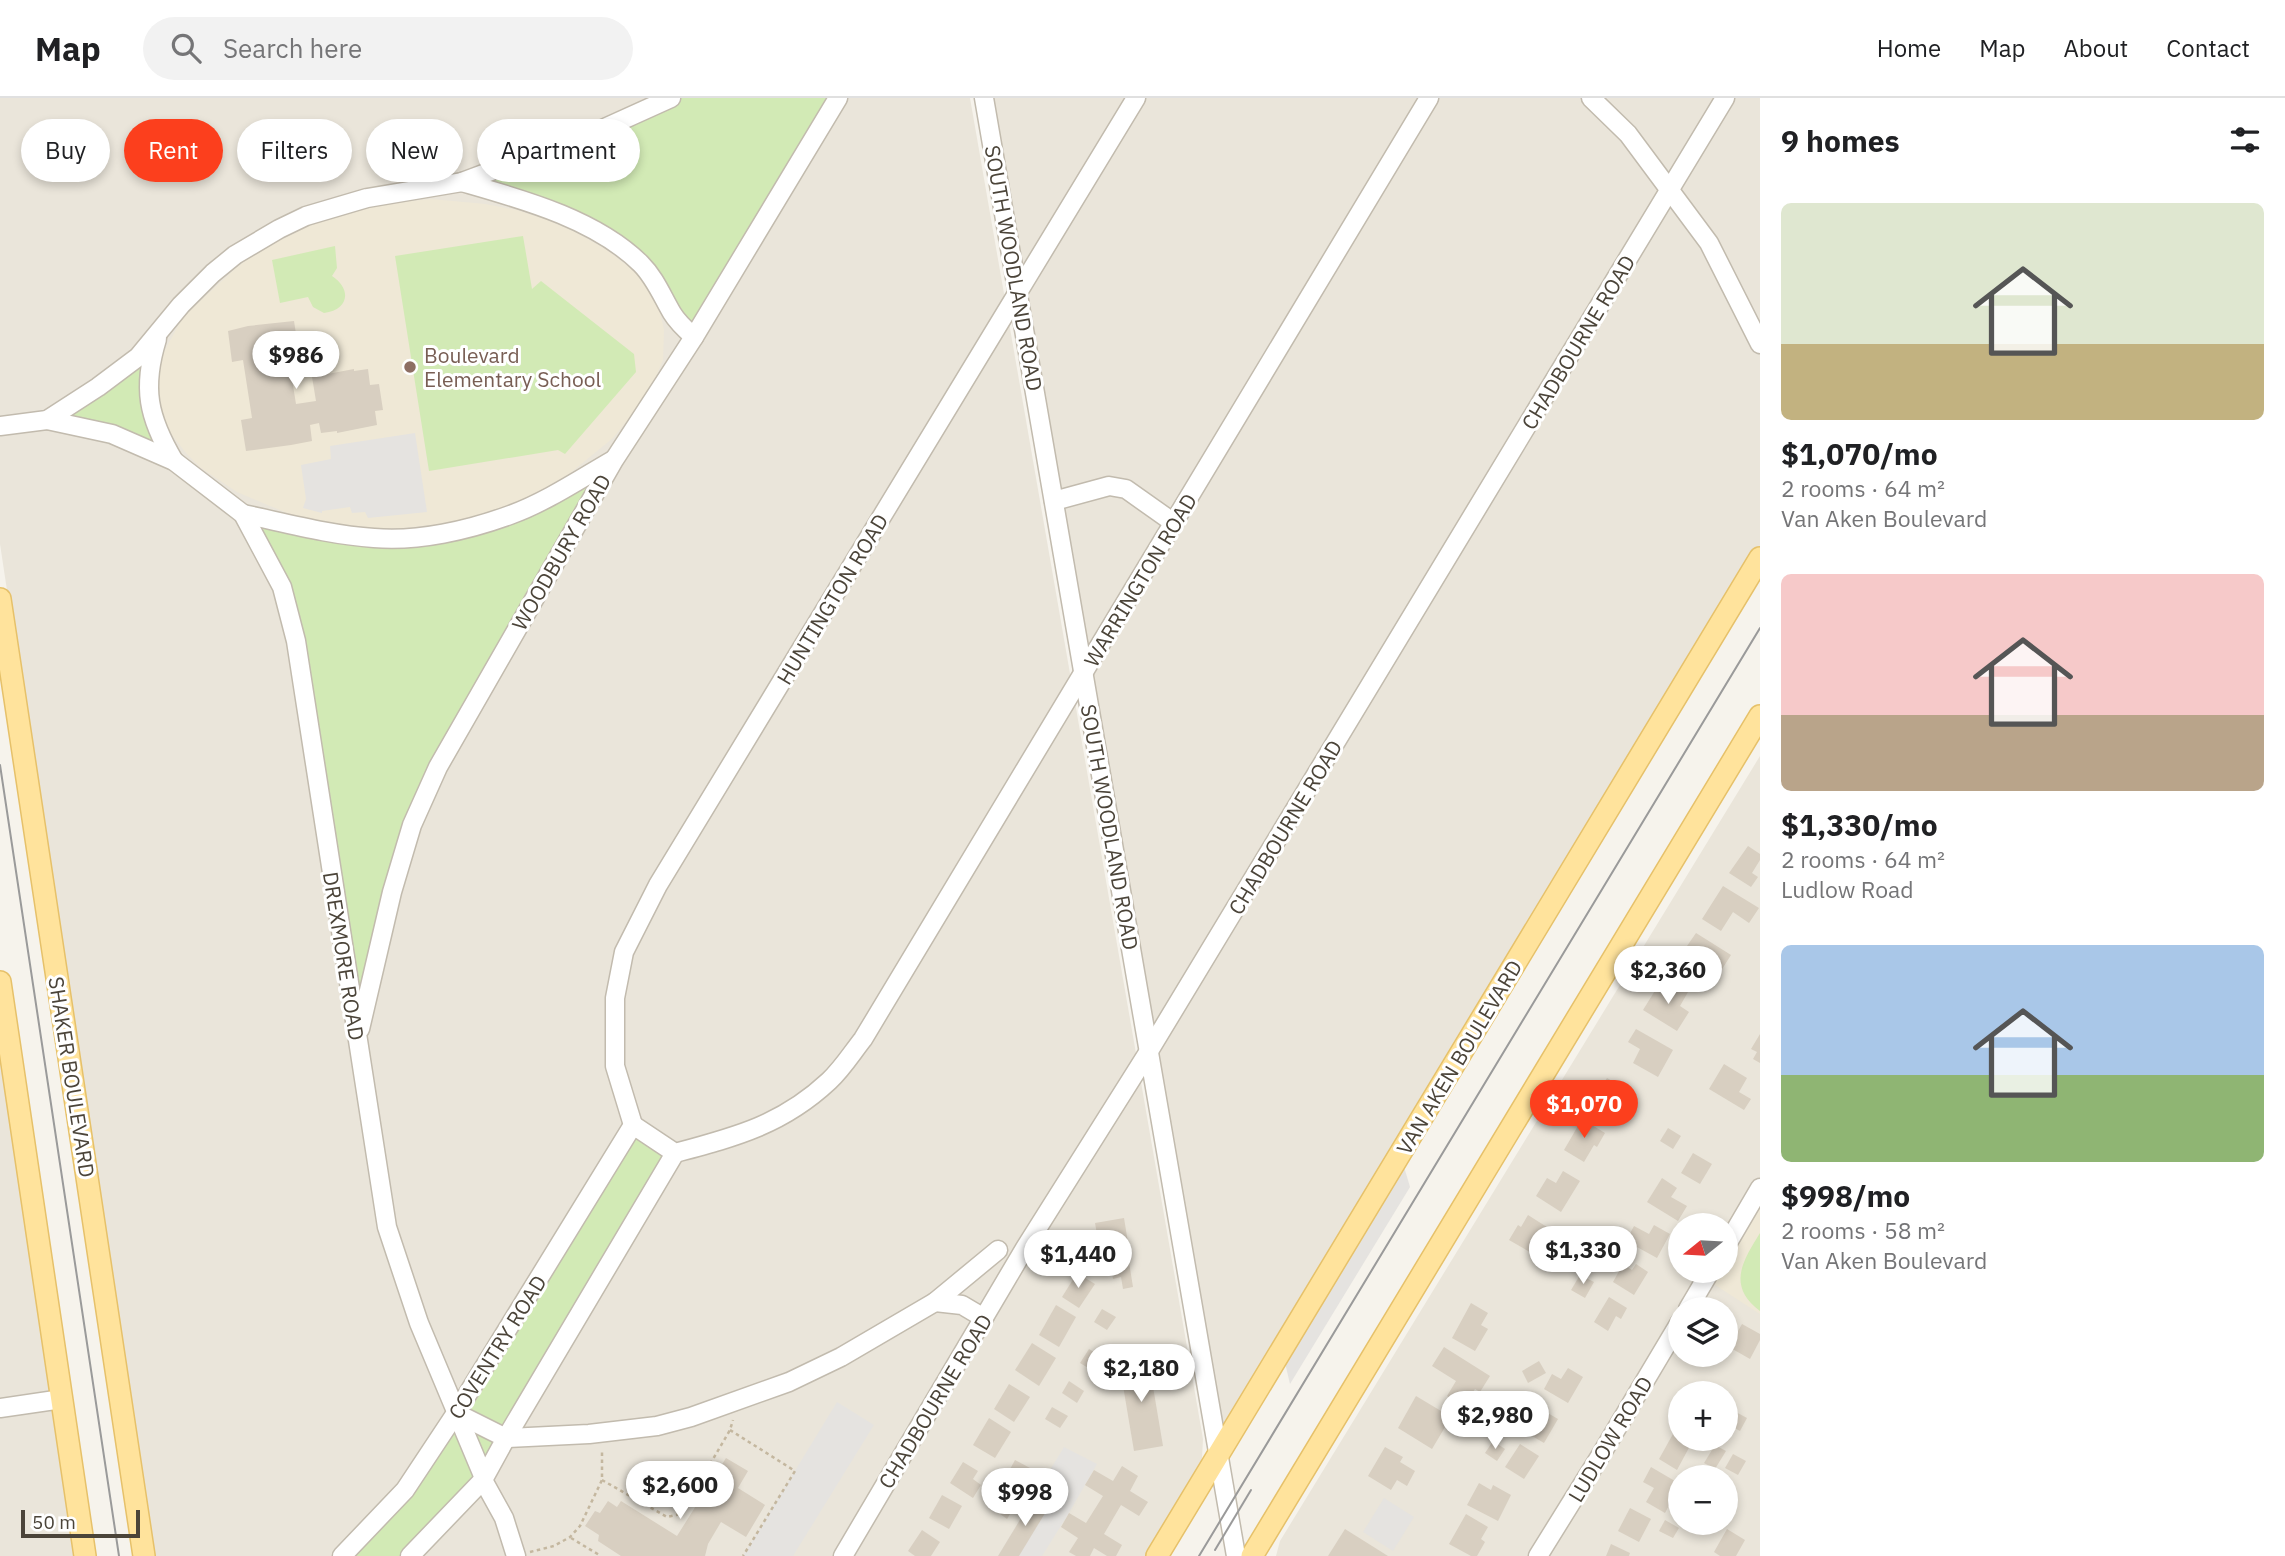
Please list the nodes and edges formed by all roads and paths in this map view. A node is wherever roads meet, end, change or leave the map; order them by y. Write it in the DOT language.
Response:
graph roads {
  1 [pos="671,98"];
  2 [pos="838,98"];
  3 [pos="984,98"];
  4 [pos="1136,98"];
  5 [pos="1429,98"];
  6 [pos="1591,98"];
  7 [pos="1726,98"];
  8 [pos="462,182"];
  9 [pos="463,182"];
  10 [pos="1670,190"];
  11 [pos="1018,292"];
  12 [pos="158,335"];
  13 [pos="694,337"];
  14 [pos="1760,344"];
  15 [pos="47,420"];
  16 [pos="0,426"];
  17 [pos="614,460"];
  18 [pos="174,461"];
  19 [pos="1054,501"];
  20 [pos="243,514"];
  21 [pos="1174,523"];
  22 [pos="1760,558"];
  23 [pos="0,599"];
  24 [pos="1083,674"];
  25 [pos="1760,716"];
  26 [pos="0,982"];
  27 [pos="357,1040"];
  28 [pos="1149,1051"];
  29 [pos="8,1091"];
  30 [pos="633,1125"];
  31 [pos="675,1153"];
  32 [pos="1760,1188"];
  33 [pos="1738,1226"];
  34 [pos="998,1250"];
  35 [pos="935,1302"];
  36 [pos="984,1318"];
  37 [pos="1668,1342"];
  38 [pos="62,1399"];
  39 [pos="0,1408"];
  40 [pos="456,1413"];
  41 [pos="733,1420"];
  42 [pos="730,1430"];
  43 [pos="506,1438"];
  44 [pos="602,1448"];
  45 [pos="1218,1458"];
  46 [pos="484,1479"];
  47 [pos="602,1480"];
  48 [pos="570,1537"];
  49 [pos="523,1554"];
  50 [pos="85,1556"];
  51 [pos="144,1556"];
  52 [pos="342,1556"];
  53 [pos="410,1556"];
  54 [pos="601,1556"];
  55 [pos="743,1556"];
  56 [pos="843,1556"];
  57 [pos="1157,1556"];
  58 [pos="1236,1556"];
  59 [pos="1252,1556"];
  60 [pos="1538,1556"];
  1 -- 9 [label="street"];
  2 -- 13 [label="street, WOODBURY ROAD"];
  3 -- 11 [label="street, SOUTH WOODLAND ROAD"];
  4 -- 11 [label="street, HUNTINGTON ROAD"];
  5 -- 21 [label="street, WARRINGTON ROAD"];
  6 -- 10 [label="street"];
  7 -- 10 [label="street, CHADBOURNE ROAD"];
  8 -- 12 [label="street"];
  8 -- 13 [label="street"];
  10 -- 14 [label="street"];
  10 -- 28 [label="street, CHADBOURNE ROAD"];
  11 -- 19 [label="street, SOUTH WOODLAND ROAD"];
  11 -- 30 [label="street, HUNTINGTON ROAD"];
  12 -- 15 [label="street"];
  12 -- 18 [label="street, DREXMORE ROAD"];
  13 -- 17 [label="street, WOODBURY ROAD"];
  15 -- 16 [label="street"];
  15 -- 18 [label="street, DREXMORE ROAD"];
  17 -- 20 [label="street"];
  17 -- 27 [label="street, WOODBURY ROAD"];
  18 -- 20 [label="street, DREXMORE ROAD"];
  19 -- 21 [label="street"];
  19 -- 24 [label="street, SOUTH WOODLAND ROAD"];
  20 -- 27 [label="street, DREXMORE ROAD"];
  21 -- 24 [label="street, WARRINGTON ROAD"];
  22 -- 45 [label="main road, VAN AKEN BOULEVARD"];
  23 -- 51 [label="main road, SHAKER BOULEVARD"];
  24 -- 28 [label="street, SOUTH WOODLAND ROAD"];
  24 -- 31 [label="street, WARRINGTON ROAD"];
  25 -- 59 [label="main road"];
  26 -- 29 [label="main road"];
  27 -- 40 [label="street, DREXMORE ROAD"];
  28 -- 36 [label="street, CHADBOURNE ROAD"];
  28 -- 45 [label="street, SOUTH WOODLAND ROAD"];
  29 -- 38 [label="main road"];
  30 -- 31 [label="street"];
  30 -- 40 [label="street, COVENTRY ROAD"];
  31 -- 43 [label="street"];
  32 -- 33 [label="street"];
  34 -- 35 [label="street"];
  35 -- 36 [label="street"];
  35 -- 43 [label="street"];
  36 -- 56 [label="street, CHADBOURNE ROAD"];
  37 -- 60 [label="street, LUDLOW ROAD"];
  38 -- 39 [label="street"];
  38 -- 50 [label="main road"];
  40 -- 43 [label="street"];
  40 -- 46 [label="street, DREXMORE ROAD"];
  40 -- 52 [label="street, COVENTRY ROAD"];
  41 -- 42 [label="path"];
  42 -- 47 [label="path"];
  42 -- 55 [label="path"];
  43 -- 46 [label="street"];
  44 -- 47 [label="path"];
  45 -- 57 [label="main road, VAN AKEN BOULEVARD"];
  45 -- 58 [label="street, SOUTH WOODLAND ROAD"];
  46 -- 49 [label="street, DREXMORE ROAD"];
  46 -- 53 [label="street"];
  47 -- 48 [label="path"];
  48 -- 49 [label="path"];
  48 -- 54 [label="path"];
}
